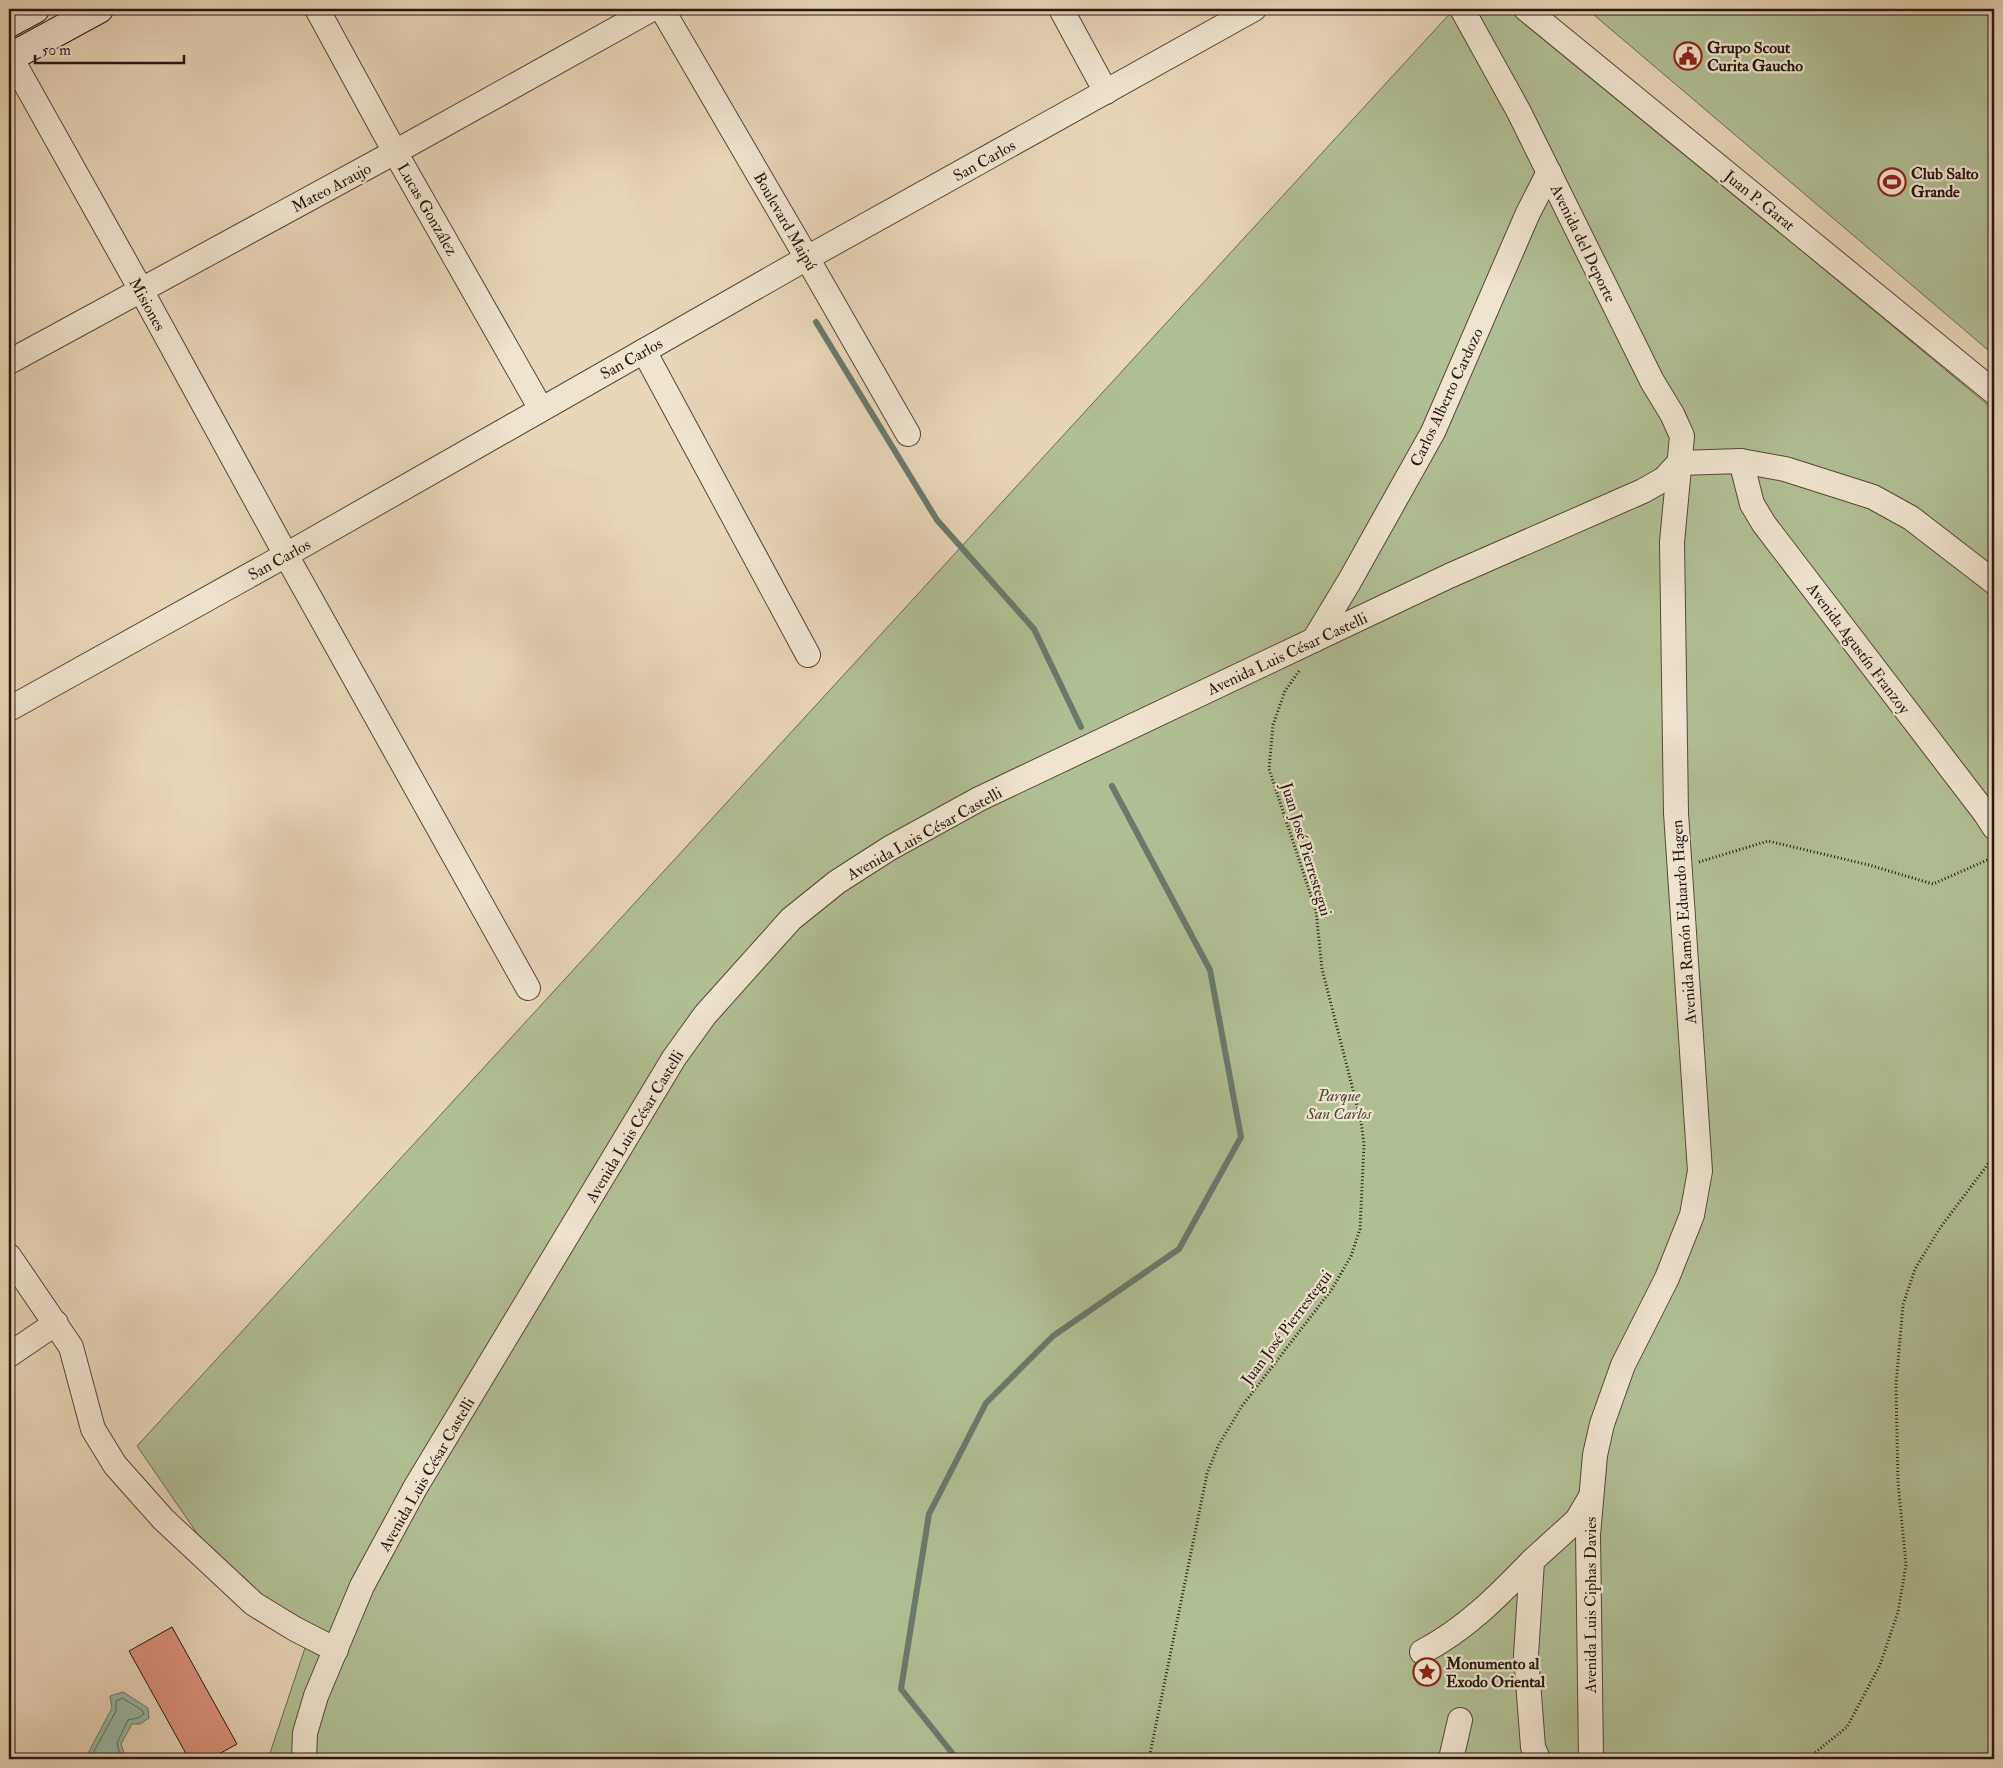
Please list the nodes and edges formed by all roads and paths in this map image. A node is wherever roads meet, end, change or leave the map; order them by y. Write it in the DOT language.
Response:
graph roads {
  1 [pos="36,9"];
  2 [pos="99,9"];
  3 [pos="317,9"];
  4 [pos="652,9"];
  5 [pos="662,9"];
  6 [pos="1061,9"];
  7 [pos="1254,9"];
  8 [pos="1526,9"];
  9 [pos="1467,18"];
  10 [pos="9,23"];
  11 [pos="9,56"];
  12 [pos="1106,92"];
  13 [pos="396,152"];
  14 [pos="1549,172"];
  15 [pos="808,258"];
  16 [pos="141,290"];
  17 [pos="644,351"];
  18 [pos="9,362"];
  19 [pos="1994,392"];
  20 [pos="541,408"];
  21 [pos="908,434"];
  22 [pos="1741,460"];
  23 [pos="1679,463"];
  24 [pos="286,556"];
  25 [pos="1994,582"];
  26 [pos="1314,640"];
  27 [pos="808,655"];
  28 [pos="1301,669"];
  29 [pos="9,709"];
  30 [pos="1994,828"];
  31 [pos="1994,858"];
  32 [pos="1680,868"];
  33 [pos="528,988"];
  34 [pos="1994,1156"];
  35 [pos="9,1256"];
  36 [pos="56,1323"];
  37 [pos="9,1355"];
  38 [pos="1623,1365"];
  39 [pos="1595,1455"];
  40 [pos="1532,1561"];
  41 [pos="336,1650"];
  42 [pos="1422,1652"];
  43 [pos="1460,1720"];
  44 [pos="304,1759"];
  45 [pos="1149,1759"];
  46 [pos="1450,1759"];
  47 [pos="1538,1759"];
  48 [pos="1591,1759"];
  49 [pos="1807,1759"];
  1 -- 10 [label="main road"];
  2 -- 11 [label="main road"];
  3 -- 13 [label="street, Lucas González"];
  4 -- 13 [label="street, Mateo Araujo"];
  5 -- 15 [label="street, Boulevard Maipú"];
  6 -- 12 [label="street"];
  7 -- 12 [label="street, San Carlos"];
  8 -- 19 [label="street, Juan P. Garat"];
  9 -- 14 [label="street, Avenida del Deporte"];
  11 -- 16 [label="street, Misiones"];
  12 -- 15 [label="street, San Carlos"];
  13 -- 16 [label="street, Mateo Araujo"];
  13 -- 20 [label="street, Lucas González"];
  14 -- 23 [label="street, Avenida del Deporte"];
  14 -- 26 [label="street, Carlos Alberto Cardozo"];
  15 -- 17 [label="street, San Carlos"];
  15 -- 21 [label="street, Boulevard Maipú"];
  16 -- 18 [label="street, Mateo Araujo"];
  16 -- 24 [label="street, Misiones"];
  17 -- 20 [label="street, San Carlos"];
  17 -- 27 [label="street"];
  20 -- 24 [label="street, San Carlos"];
  22 -- 23 [label="street"];
  22 -- 25 [label="street"];
  22 -- 30 [label="street, Avenida Agustín Franzoy"];
  23 -- 26 [label="street, Avenida Luis César Castelli"];
  23 -- 32 [label="street, Avenida Ramón Eduardo Hagen"];
  24 -- 29 [label="street, San Carlos"];
  24 -- 33 [label="street, Misiones"];
  26 -- 41 [label="street, Avenida Luis César Castelli"];
  28 -- 45 [label="path, Juan José Pierrestegui"];
  31 -- 32 [label="path"];
  32 -- 38 [label="street, Avenida Ramón Eduardo Hagen"];
  34 -- 49 [label="path"];
  35 -- 36 [label="street"];
  36 -- 37 [label="street"];
  36 -- 41 [label="street"];
  38 -- 39 [label="street, Avenida Luis Ciphas Davies"];
  39 -- 40 [label="street"];
  39 -- 48 [label="street, Avenida Luis Ciphas Davies"];
  40 -- 42 [label="street"];
  40 -- 47 [label="street"];
  41 -- 44 [label="street, Avenida Luis César Castelli"];
  43 -- 46 [label="street"];
}
